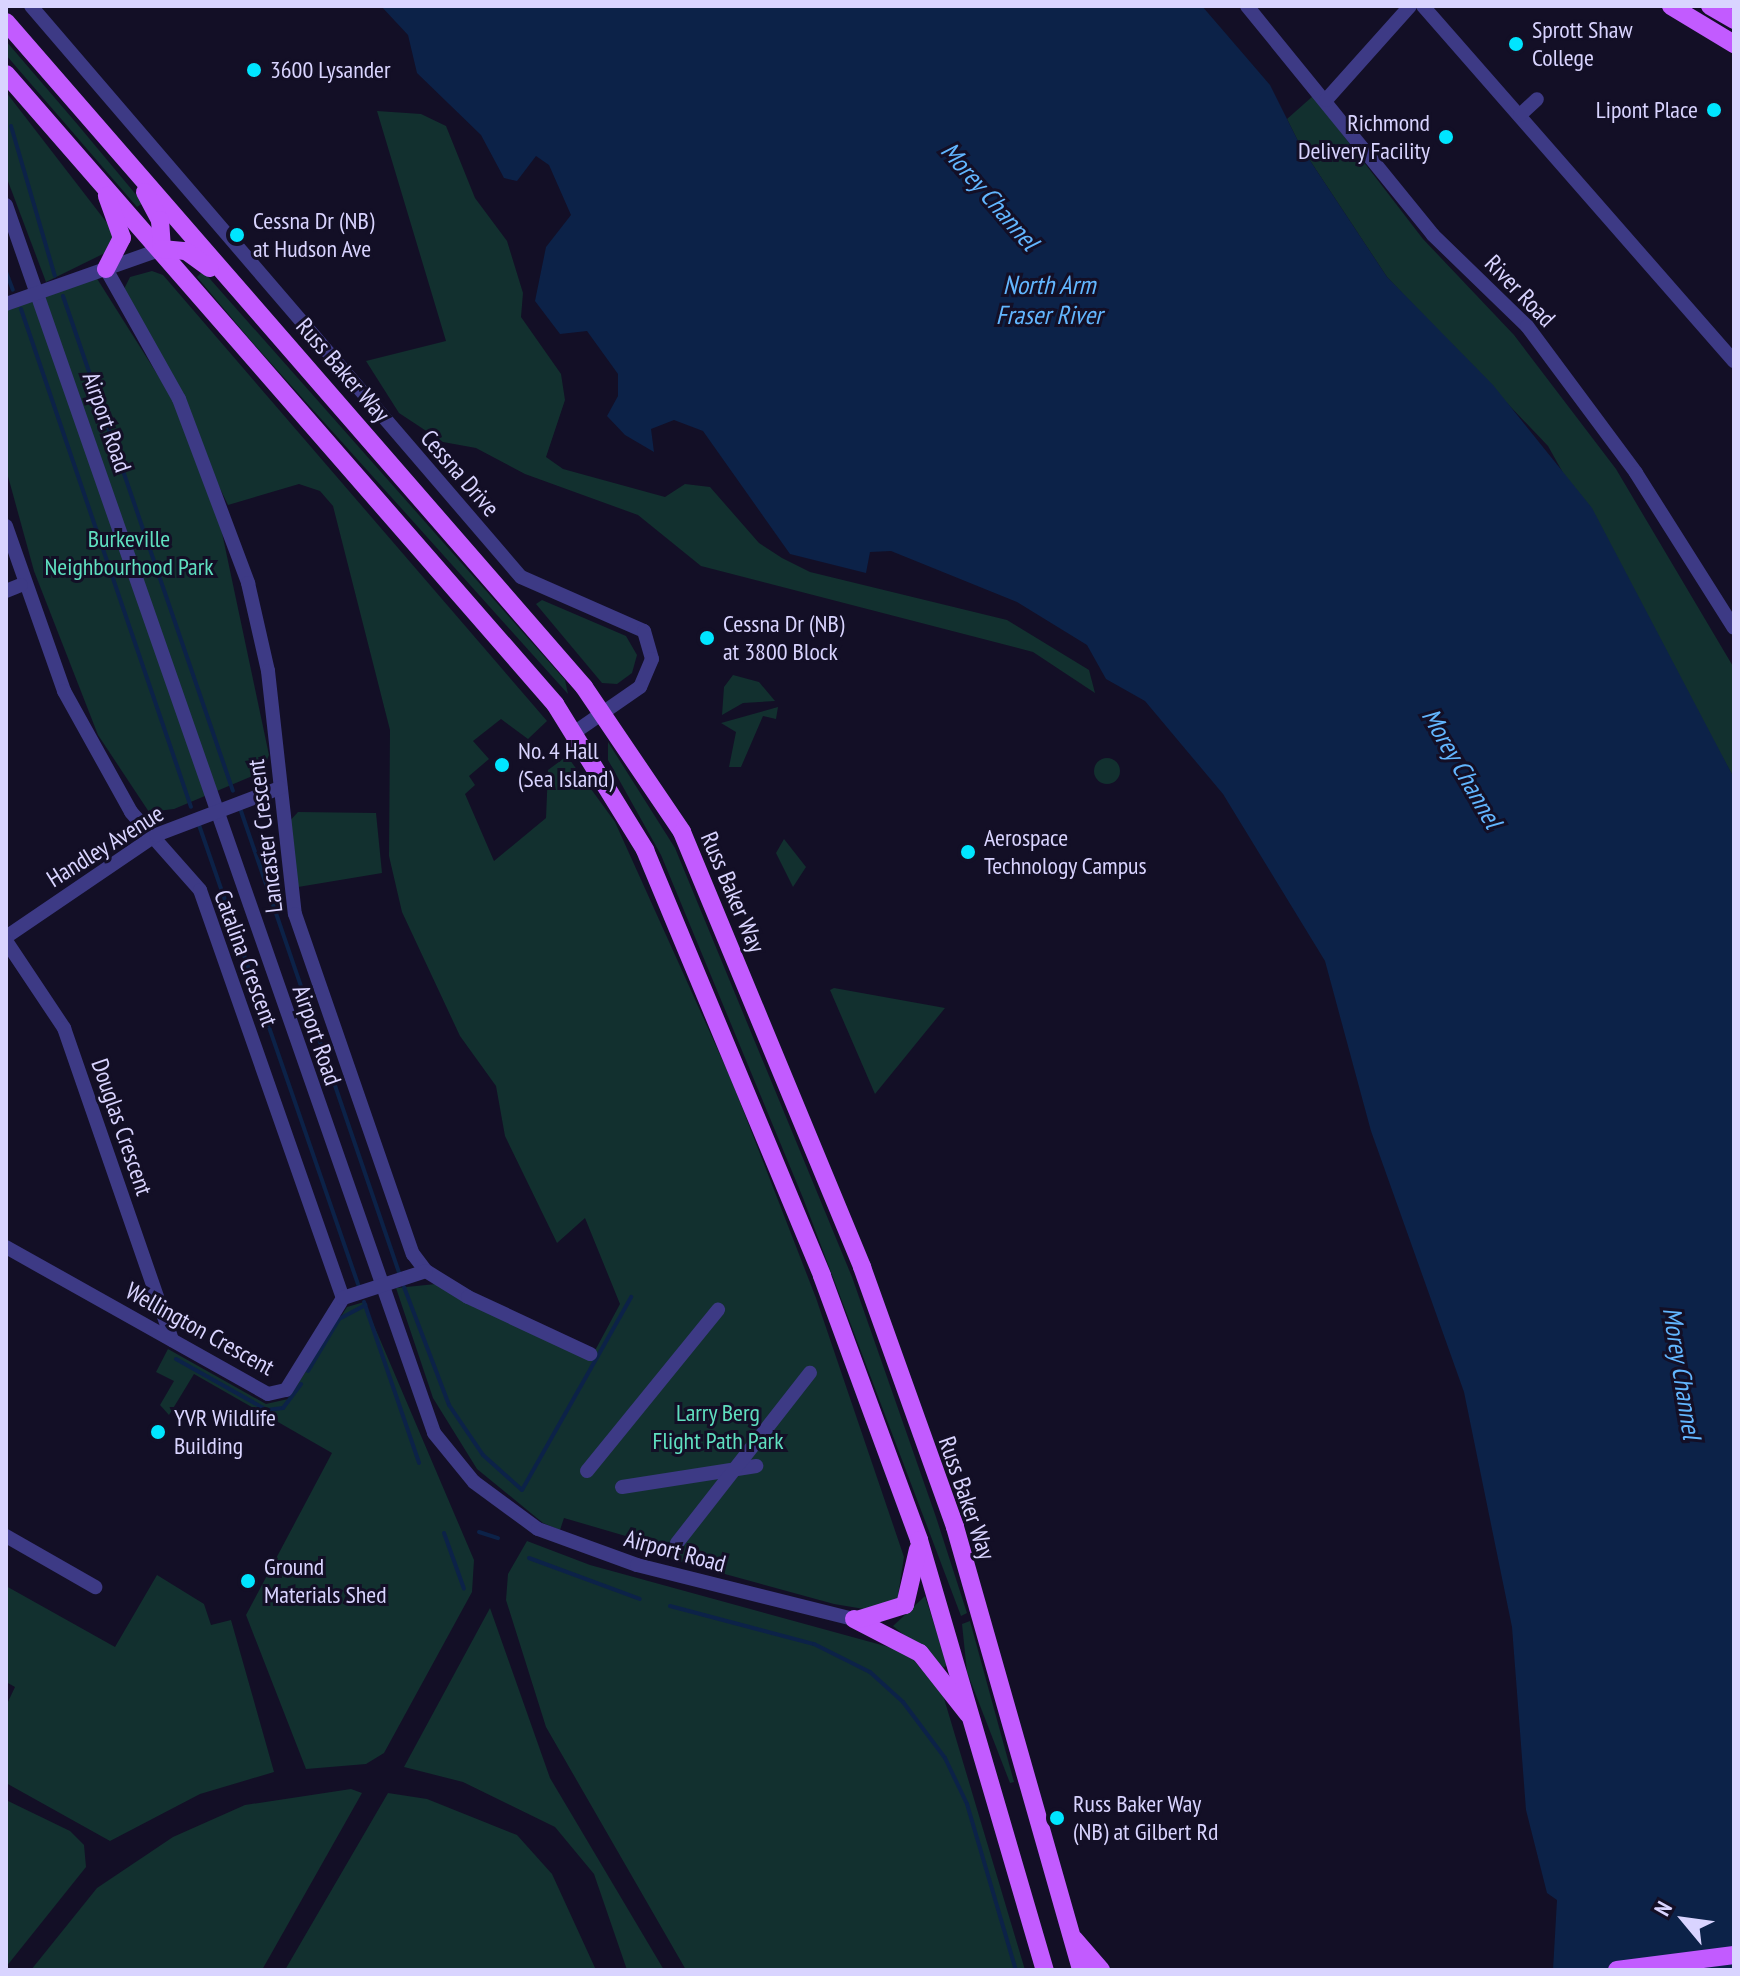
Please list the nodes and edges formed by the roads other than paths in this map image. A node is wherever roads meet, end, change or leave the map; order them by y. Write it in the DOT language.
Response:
graph roads {
  1 [pos="31,6"];
  2 [pos="1247,6"];
  3 [pos="1410,6"];
  4 [pos="1671,6"];
  5 [pos="1710,6"];
  6 [pos="1426,8"];
  7 [pos="1734,20"];
  8 [pos="6,22"];
  9 [pos="1734,44"];
  10 [pos="6,74"];
  11 [pos="1537,99"];
  12 [pos="1326,100"];
  13 [pos="1520,115"];
  14 [pos="136,171"];
  15 [pos="104,190"];
  16 [pos="6,205"];
  17 [pos="162,249"];
  18 [pos="106,269"];
  19 [pos="40,295"];
  20 [pos="6,304"];
  21 [pos="1734,361"];
  22 [pos="304,363"];
  23 [pos="6,526"];
  24 [pos="21,585"];
  25 [pos="6,591"];
  26 [pos="1734,628"];
  27 [pos="604,713"];
  28 [pos="575,732"];
  29 [pos="280,788"];
  30 [pos="217,809"];
  31 [pos="156,835"];
  32 [pos="6,939"];
  33 [pos="6,1247"];
  34 [pos="426,1271"];
  35 [pos="379,1286"];
  36 [pos="343,1298"];
  37 [pos="718,1310"];
  38 [pos="172,1340"];
  39 [pos="590,1354"];
  40 [pos="810,1373"];
  41 [pos="756,1466"];
  42 [pos="735,1469"];
  43 [pos="587,1471"];
  44 [pos="622,1487"];
  45 [pos="6,1536"];
  46 [pos="919,1540"];
  47 [pos="677,1543"];
  48 [pos="95,1587"];
  49 [pos="854,1619"];
  50 [pos="977,1728"];
  51 [pos="1069,1932"];
  52 [pos="1734,1955"];
  53 [pos="1045,1970"];
  54 [pos="1081,1970"];
  55 [pos="1101,1970"];
  56 [pos="1617,1970"];
  1 -- 27 [label="street, Cessna Drive"];
  2 -- 12 [label="street, River Road"];
  3 -- 12 [label="street"];
  4 -- 9 [label="main road"];
  5 -- 7 [label="main road"];
  6 -- 13 [label="street"];
  8 -- 14 [label="main road, Russ Baker Way"];
  10 -- 15 [label="main road"];
  11 -- 13 [label="street"];
  12 -- 26 [label="street, River Road"];
  13 -- 21 [label="street"];
  14 -- 17 [label="main road"];
  14 -- 22 [label="main road, Russ Baker Way"];
  15 -- 17 [label="main road"];
  15 -- 18 [label="main road"];
  16 -- 19 [label="street, Airport Road"];
  17 -- 18 [label="street"];
  17 -- 22 [label="main road"];
  17 -- 28 [label="main road"];
  18 -- 19 [label="street"];
  18 -- 29 [label="street, Lancaster Crescent"];
  19 -- 20 [label="street"];
  19 -- 30 [label="street, Airport Road"];
  22 -- 27 [label="main road, Russ Baker Way"];
  23 -- 24 [label="street, Catalina Crescent"];
  24 -- 25 [label="street"];
  24 -- 31 [label="street, Catalina Crescent"];
  27 -- 28 [label="street, Cessna Drive"];
  27 -- 51 [label="main road, Russ Baker Way"];
  28 -- 46 [label="main road"];
  29 -- 30 [label="street, Handley Avenue"];
  29 -- 34 [label="street, Lancaster Crescent"];
  30 -- 31 [label="street, Handley Avenue"];
  30 -- 35 [label="street, Airport Road"];
  31 -- 32 [label="street, Handley Avenue"];
  31 -- 36 [label="street, Catalina Crescent"];
  32 -- 38 [label="street, Douglas Crescent"];
  33 -- 38 [label="street, Wellington Crescent"];
  34 -- 35 [label="street"];
  34 -- 39 [label="street"];
  35 -- 36 [label="street"];
  35 -- 49 [label="street, Airport Road"];
  36 -- 38 [label="street, Wellington Crescent"];
  37 -- 43 [label="street"];
  40 -- 42 [label="street"];
  41 -- 42 [label="street"];
  42 -- 44 [label="street"];
  42 -- 47 [label="street"];
  45 -- 48 [label="street"];
  46 -- 49 [label="main road"];
  46 -- 50 [label="main road"];
  49 -- 50 [label="main road"];
  50 -- 53 [label="main road"];
  51 -- 54 [label="main road, Russ Baker Way"];
  51 -- 55 [label="main road"];
  52 -- 56 [label="main road"];
}
